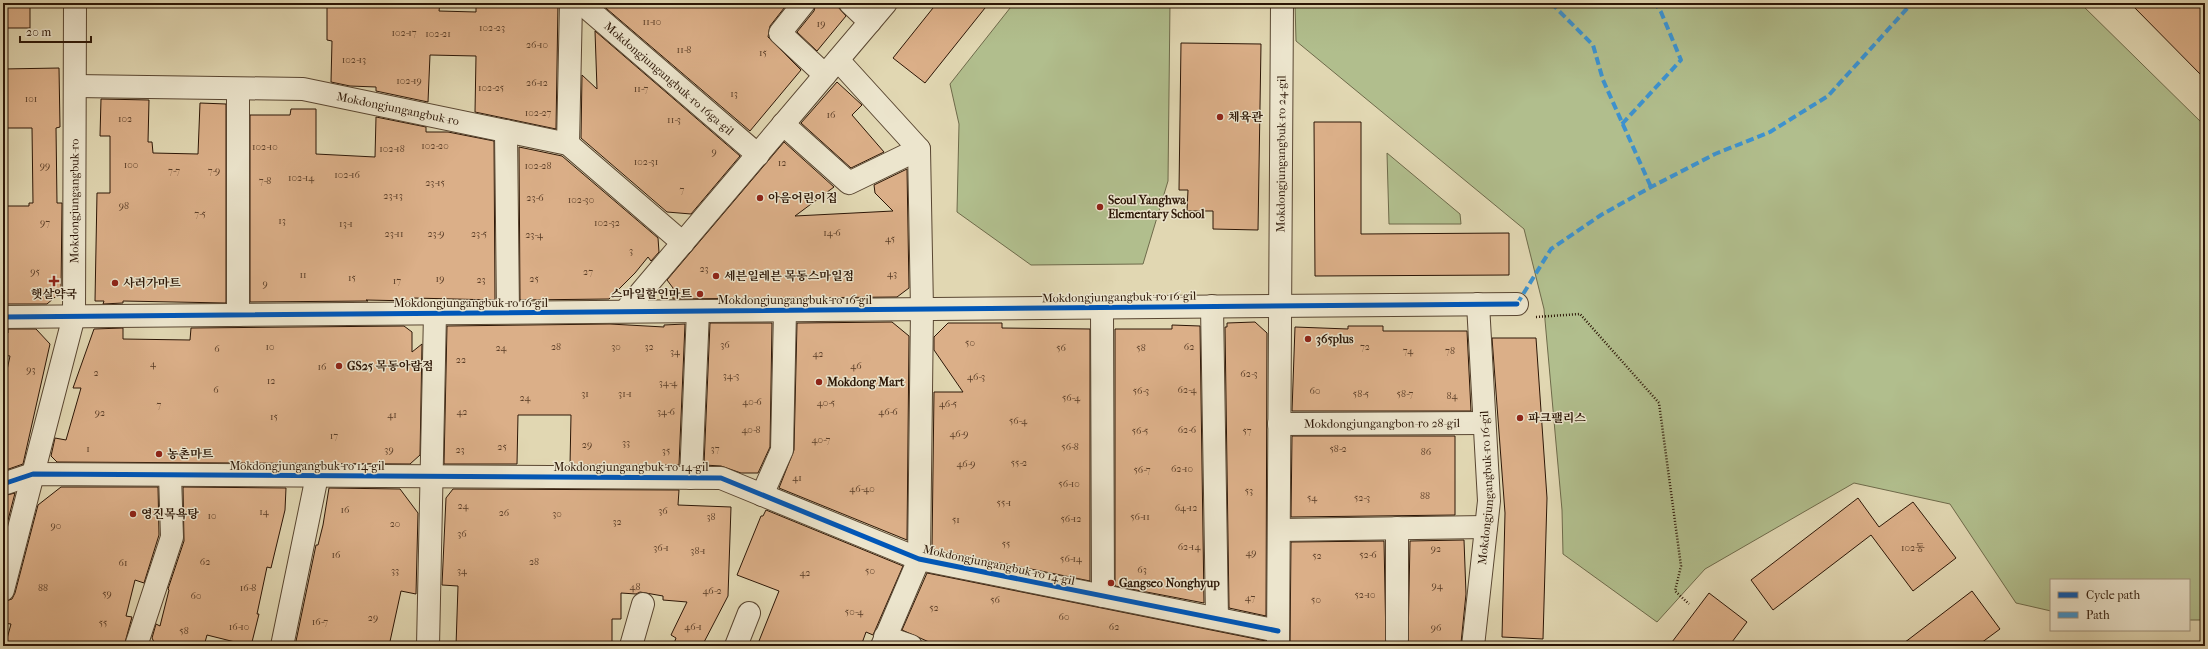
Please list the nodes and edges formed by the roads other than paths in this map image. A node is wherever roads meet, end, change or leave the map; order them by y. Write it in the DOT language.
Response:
graph roads {
  1 [pos="76,3"];
  2 [pos="571,3"];
  3 [pos="580,3"];
  4 [pos="804,3"];
  5 [pos="850,3"];
  6 [pos="886,3"];
  7 [pos="1282,3"];
  8 [pos="870,22"];
  9 [pos="832,68"];
  10 [pos="75,86"];
  11 [pos="238,88"];
  12 [pos="784,124"];
  13 [pos="506,131"];
  14 [pos="568,144"];
  15 [pos="919,149"];
  16 [pos="758,155"];
  17 [pos="683,243"];
  18 [pos="1478,304"];
  19 [pos="1517,304"];
  20 [pos="1212,306"];
  21 [pos="1280,306"];
  22 [pos="1102,307"];
  23 [pos="922,309"];
  24 [pos="785,310"];
  25 [pos="698,311"];
  26 [pos="508,312"];
  27 [pos="625,312"];
  28 [pos="435,313"];
  29 [pos="238,315"];
  30 [pos="74,316"];
  31 [pos="3,317"];
  32 [pos="1484,423"];
  33 [pos="1279,424"];
  34 [pos="33,474"];
  35 [pos="170,475"];
  36 [pos="317,476"];
  37 [pos="432,476"];
  38 [pos="691,478"];
  39 [pos="3,484"];
  40 [pos="762,495"];
  41 [pos="1486,527"];
  42 [pos="1397,528"];
  43 [pos="1278,530"];
  44 [pos="919,559"];
  45 [pos="3,590"];
  46 [pos="1103,596"];
  47 [pos="643,604"];
  48 [pos="749,613"];
  49 [pos="1217,618"];
  50 [pos="1278,638"];
  51 [pos="1397,639"];
  52 [pos="884,641"];
  53 [pos="136,646"];
  54 [pos="282,646"];
  55 [pos="428,646"];
  56 [pos="631,646"];
  57 [pos="736,646"];
  58 [pos="911,646"];
  59 [pos="1473,646"];
  1 -- 10 [label="street, Mokdongjungangbuk-ro"];
  2 -- 14 [label="street"];
  3 -- 16 [label="street, Mokdongjungangbuk-ro 16ga-gil"];
  4 -- 9 [label="street"];
  5 -- 8 [label="street"];
  6 -- 8 [label="street"];
  7 -- 21 [label="street, Mokdongjungangbuk-ro 24-gil"];
  8 -- 9 [label="street"];
  9 -- 12 [label="street"];
  9 -- 15 [label="street"];
  10 -- 11 [label="street, Mokdongjungangbuk-ro"];
  10 -- 30 [label="street, Mokdongjungangbuk-ro"];
  11 -- 13 [label="street, Mokdongjungangbuk-ro"];
  11 -- 29 [label="street"];
  12 -- 15 [label="street"];
  12 -- 16 [label="street"];
  13 -- 14 [label="street, Mokdongjungangbuk-ro"];
  13 -- 26 [label="street, Mokdongjungangbuk-ro 16-gil"];
  14 -- 17 [label="street, Mokdongjungangbuk-ro"];
  15 -- 23 [label="street"];
  16 -- 17 [label="street"];
  17 -- 27 [label="street"];
  18 -- 19 [label="street, Mokdongjungangbuk-ro 16-gil"];
  18 -- 21 [label="street, Mokdongjungangbuk-ro 16-gil"];
  18 -- 32 [label="street, Mokdongjungangbuk-ro 16-gil"];
  20 -- 21 [label="street, Mokdongjungangbuk-ro 16-gil"];
  20 -- 22 [label="street, Mokdongjungangbuk-ro 16-gil"];
  20 -- 49 [label="street, Mokdongjungangbuk-ro 16-gil"];
  21 -- 33 [label="street"];
  22 -- 23 [label="street, Mokdongjungangbuk-ro 16-gil"];
  22 -- 46 [label="street, Mokdongjungangbuk-ro 16-gil"];
  23 -- 24 [label="street, Mokdongjungangbuk-ro 16-gil"];
  23 -- 44 [label="street"];
  24 -- 25 [label="street, Mokdongjungangbuk-ro 16-gil"];
  24 -- 40 [label="street, Mokdongjungangbuk-ro 16-gil"];
  25 -- 27 [label="street, Mokdongjungangbuk-ro 16-gil"];
  25 -- 38 [label="street"];
  26 -- 27 [label="street, Mokdongjungangbuk-ro 16-gil"];
  26 -- 28 [label="street, Mokdongjungangbuk-ro 16-gil"];
  28 -- 29 [label="street, Mokdongjungangbuk-ro 16-gil"];
  28 -- 37 [label="street"];
  29 -- 30 [label="street, Mokdongjungangbuk-ro 16-gil"];
  30 -- 31 [label="street"];
  30 -- 34 [label="street, Mokdongjungangbuk-ro"];
  32 -- 33 [label="street, Mokdongjungangbon-ro 28-gil"];
  32 -- 41 [label="street, Mokdongjungangbuk-ro 16-gil"];
  33 -- 43 [label="street"];
  34 -- 35 [label="street, Mokdongjungangbuk-ro 14-gil"];
  34 -- 39 [label="street"];
  34 -- 45 [label="street, Mokdongjungangbuk-ro"];
  35 -- 36 [label="street, Mokdongjungangbuk-ro 14-gil"];
  35 -- 53 [label="street"];
  36 -- 37 [label="street, Mokdongjungangbuk-ro 14-gil"];
  36 -- 54 [label="street, Mokdongjungangbuk-ro 14-gil"];
  37 -- 38 [label="street, Mokdongjungangbuk-ro 14-gil"];
  37 -- 55 [label="street"];
  38 -- 40 [label="street, Mokdongjungangbuk-ro 14-gil"];
  40 -- 44 [label="street, Mokdongjungangbuk-ro 14-gil"];
  41 -- 42 [label="street"];
  41 -- 59 [label="street, Mokdongjungangbuk-ro 16-gil"];
  42 -- 43 [label="street"];
  42 -- 51 [label="street"];
  43 -- 50 [label="street"];
  44 -- 46 [label="street, Mokdongjungangbuk-ro 14-gil"];
  44 -- 52 [label="street, Mokdongjungangbuk-ro 14-gil"];
  46 -- 49 [label="street, Mokdongjungangbuk-ro 14-gil"];
  47 -- 56 [label="street"];
  48 -- 57 [label="street"];
  49 -- 50 [label="street, Mokdongjungangbuk-ro 14-gil"];
  52 -- 58 [label="street"];
}
